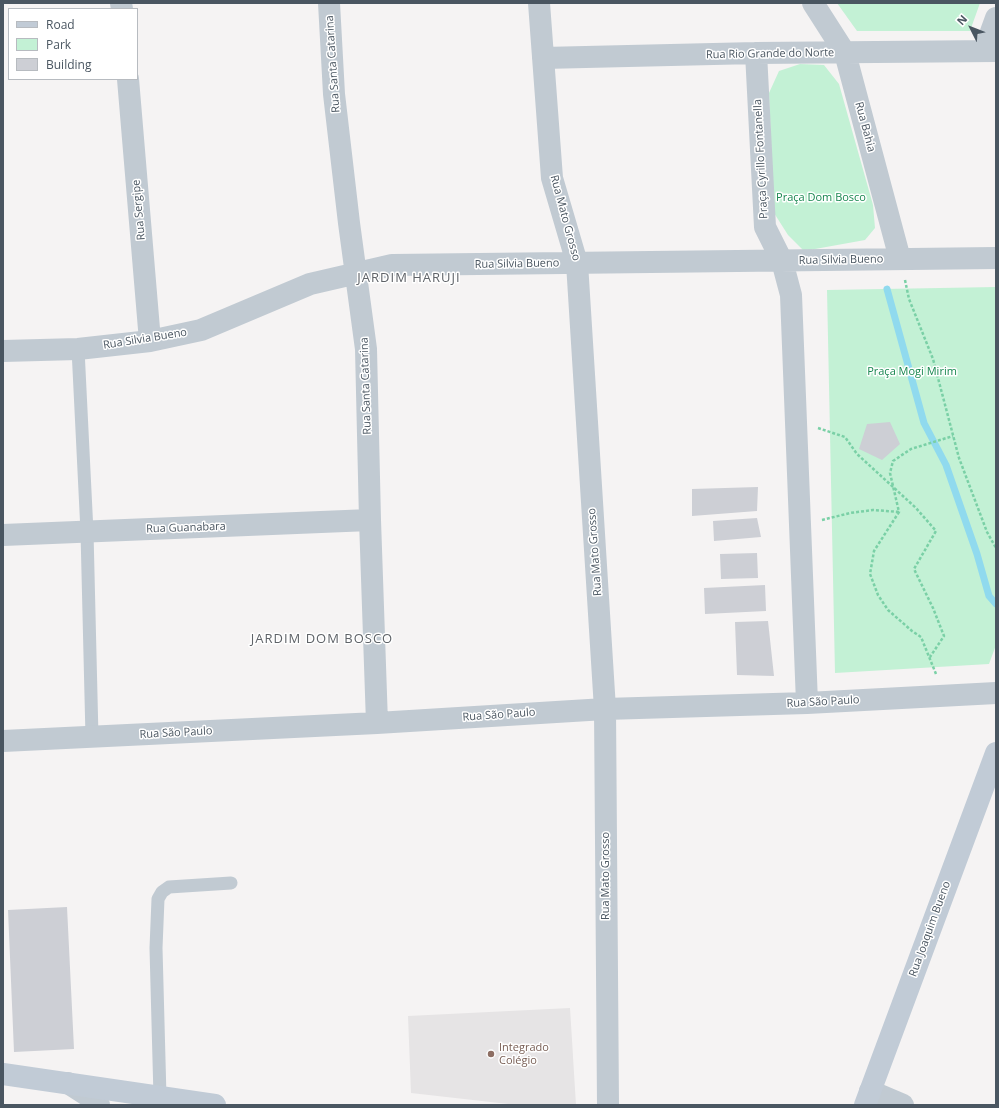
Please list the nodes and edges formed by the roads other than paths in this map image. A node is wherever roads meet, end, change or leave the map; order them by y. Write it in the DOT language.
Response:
graph roads {
  1 [pos="329,3"];
  2 [pos="539,3"];
  3 [pos="813,3"];
  4 [pos="996,18"];
  5 [pos="990,51"];
  6 [pos="845,52"];
  7 [pos="756,53"];
  8 [pos="544,58"];
  9 [pos="128,80"];
  10 [pos="996,258"];
  11 [pos="900,259"];
  12 [pos="782,261"];
  13 [pos="577,263"];
  14 [pos="356,274"];
  15 [pos="150,341"];
  16 [pos="78,349"];
  17 [pos="3,351"];
  18 [pos="370,520"];
  19 [pos="87,532"];
  20 [pos="3,535"];
  21 [pos="996,693"];
  22 [pos="807,703"];
  23 [pos="605,709"];
  24 [pos="377,723"];
  25 [pos="92,737"];
  26 [pos="3,741"];
  27 [pos="996,752"];
  28 [pos="231,883"];
  29 [pos="3,1074"];
  30 [pos="68,1083"];
  31 [pos="160,1097"];
  32 [pos="867,1098"];
  33 [pos="99,1105"];
  34 [pos="211,1105"];
  35 [pos="608,1105"];
  36 [pos="903,1105"];
  1 -- 14 [label="street, Rua Santa Catarina"];
  2 -- 8 [label="street, Rua Mato Grosso"];
  3 -- 6 [label="street, Rua Bahia"];
  4 -- 5 [label="street"];
  5 -- 6 [label="street, Rua Rio Grande do Norte"];
  6 -- 7 [label="street, Rua Rio Grande do Norte"];
  6 -- 11 [label="street, Rua Bahia"];
  7 -- 8 [label="street, Rua Rio Grande do Norte"];
  7 -- 12 [label="street, Praça Cyrillo Fontanella"];
  8 -- 13 [label="street, Rua Mato Grosso"];
  9 -- 15 [label="street, Rua Sergipe"];
  10 -- 11 [label="street, Rua Silvia Bueno"];
  11 -- 12 [label="street, Rua Silvia Bueno"];
  12 -- 13 [label="street, Rua Silvia Bueno"];
  12 -- 22 [label="street"];
  13 -- 14 [label="street, Rua Silvia Bueno"];
  13 -- 23 [label="street, Rua Mato Grosso"];
  14 -- 15 [label="street, Rua Silvia Bueno"];
  14 -- 18 [label="street, Rua Santa Catarina"];
  15 -- 16 [label="street, Rua Silvia Bueno"];
  16 -- 17 [label="street, Rua Silvia Bueno"];
  16 -- 19 [label="lane"];
  18 -- 19 [label="street, Rua Guanabara"];
  18 -- 24 [label="street, Rua Santa Catarina"];
  19 -- 20 [label="street, Rua Guanabara"];
  19 -- 25 [label="lane"];
  21 -- 22 [label="street, Rua São Paulo"];
  22 -- 23 [label="street, Rua São Paulo"];
  23 -- 24 [label="street, Rua São Paulo"];
  23 -- 35 [label="street, Rua Mato Grosso"];
  24 -- 25 [label="street, Rua São Paulo"];
  25 -- 26 [label="street, Rua São Paulo"];
  27 -- 32 [label="street, Rua Joaquim Bueno"];
  28 -- 31 [label="lane"];
  29 -- 30 [label="street"];
  30 -- 31 [label="street"];
  30 -- 33 [label="street"];
  31 -- 34 [label="street"];
  32 -- 36 [label="street"];
}
